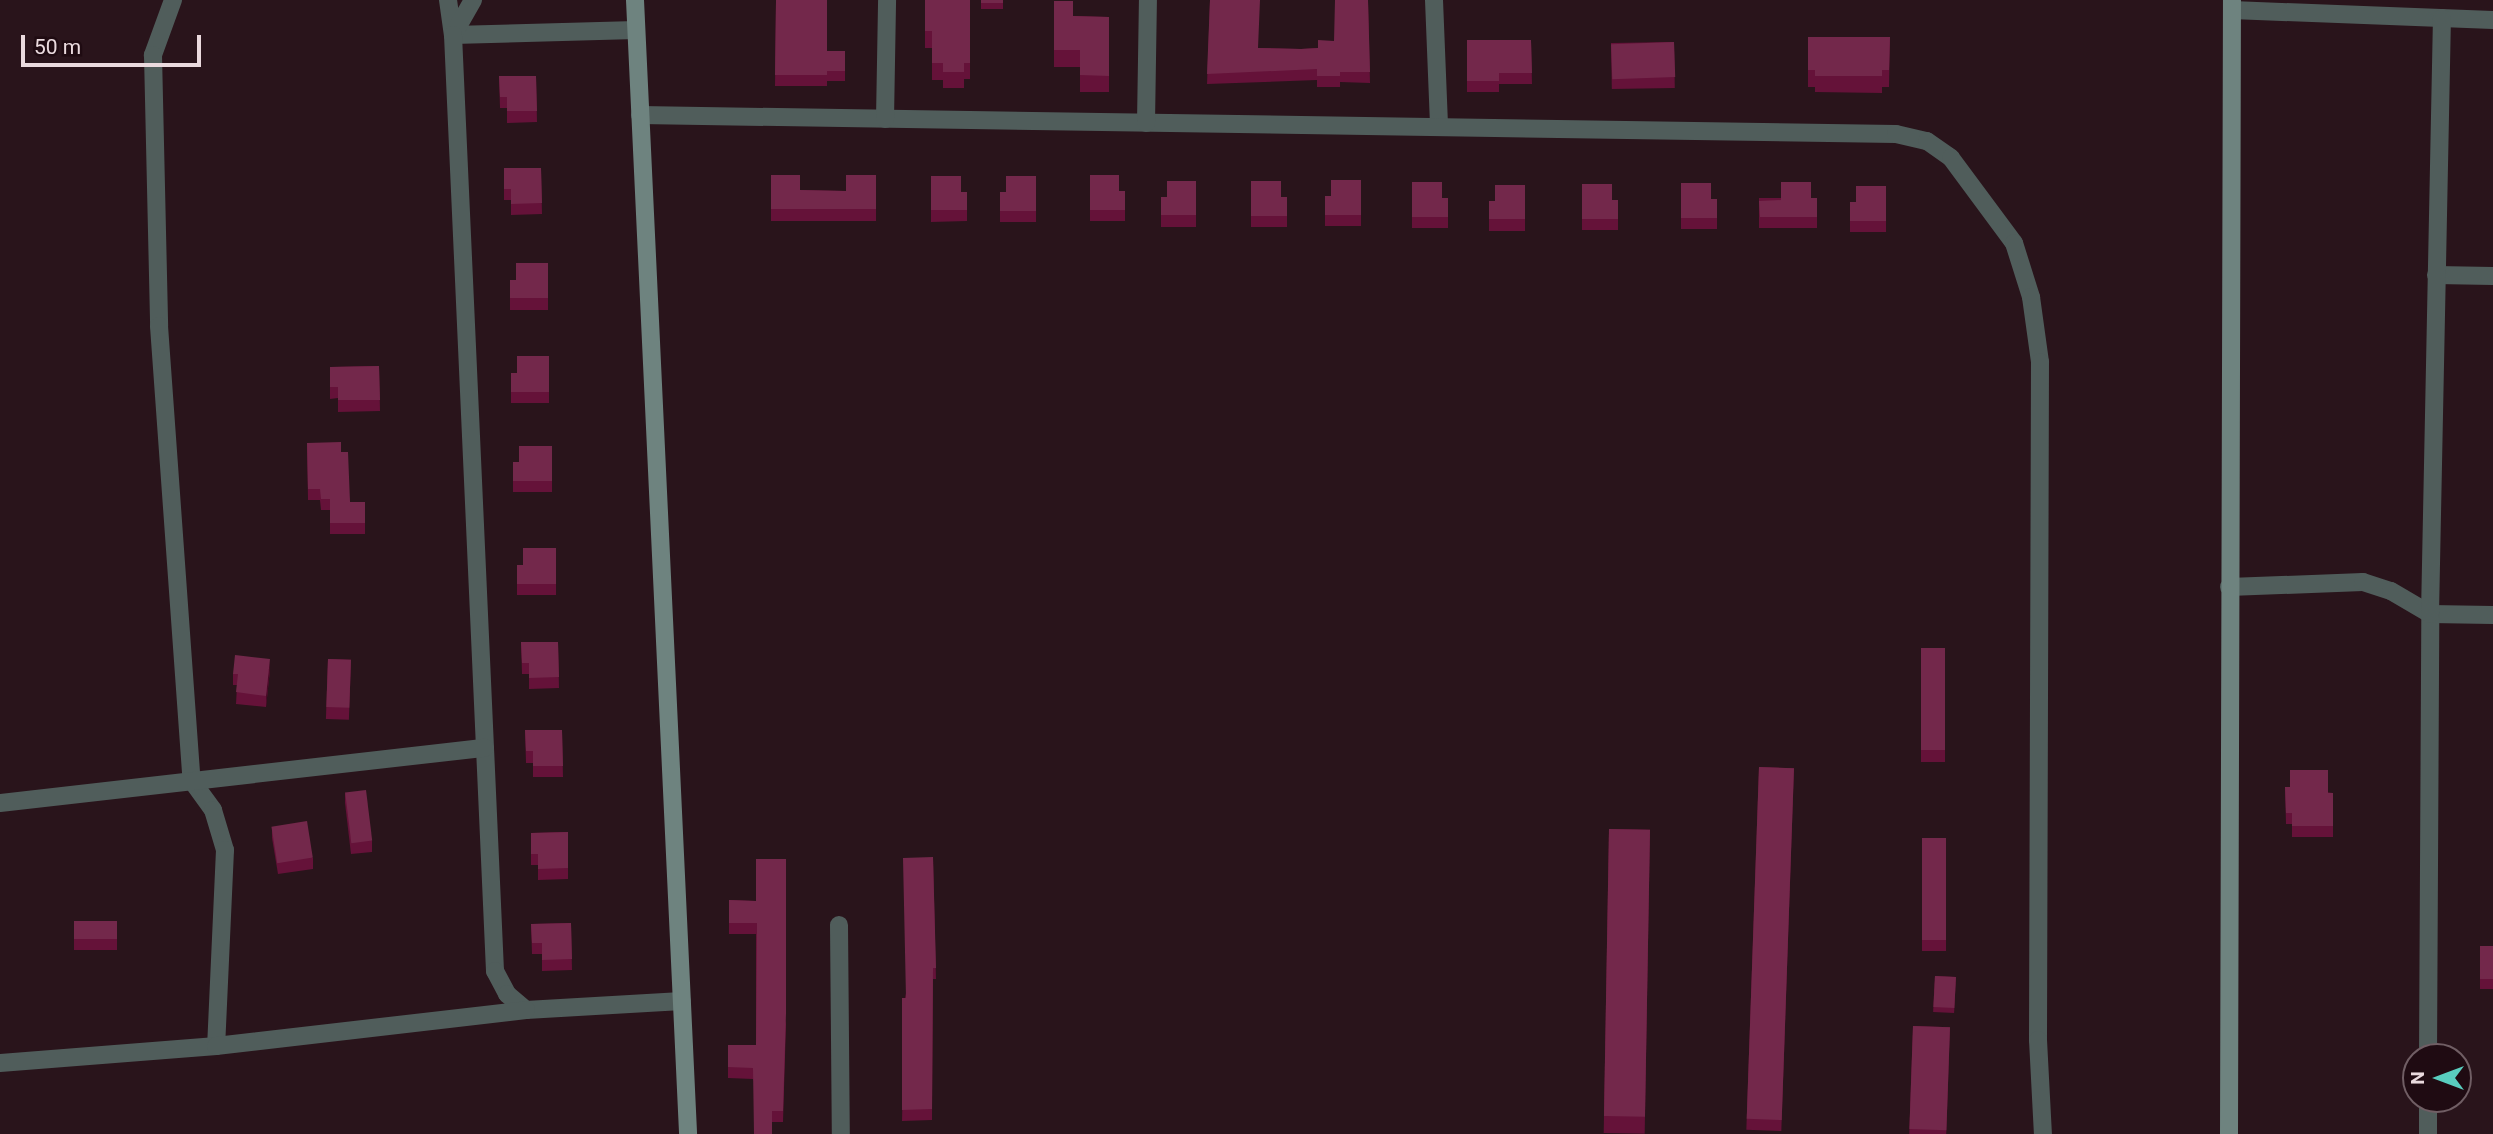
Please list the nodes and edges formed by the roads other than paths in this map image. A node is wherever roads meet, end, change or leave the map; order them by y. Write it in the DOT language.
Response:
graph roads {
  1 [pos="173,0"];
  2 [pos="448,0"];
  3 [pos="473,0"];
  4 [pos="635,0"];
  5 [pos="887,0"];
  6 [pos="1148,0"];
  7 [pos="1434,0"];
  8 [pos="2232,5"];
  9 [pos="2442,18"];
  10 [pos="2493,20"];
  11 [pos="636,30"];
  12 [pos="453,35"];
  13 [pos="640,116"];
  14 [pos="885,119"];
  15 [pos="1146,123"];
  16 [pos="1439,127"];
  17 [pos="2436,275"];
  18 [pos="2493,276"];
  19 [pos="2229,587"];
  20 [pos="2430,614"];
  21 [pos="2493,615"];
  22 [pos="485,748"];
  23 [pos="192,781"];
  24 [pos="0,803"];
  25 [pos="839,925"];
  26 [pos="682,1001"];
  27 [pos="526,1010"];
  28 [pos="2428,1043"];
  29 [pos="216,1046"];
  30 [pos="0,1062"];
  31 [pos="2428,1113"];
  32 [pos="688,1134"];
  33 [pos="841,1134"];
  34 [pos="2043,1134"];
  35 [pos="2229,1134"];
  36 [pos="2428,1134"];
  1 -- 23 [label="street"];
  2 -- 12 [label="street"];
  3 -- 12 [label="street"];
  4 -- 11 [label="street"];
  5 -- 14 [label="street"];
  6 -- 15 [label="street"];
  7 -- 16 [label="street"];
  8 -- 9 [label="street"];
  8 -- 19 [label="street"];
  9 -- 10 [label="street"];
  9 -- 17 [label="street"];
  11 -- 12 [label="street"];
  11 -- 13 [label="street"];
  12 -- 22 [label="street"];
  13 -- 14 [label="street"];
  13 -- 26 [label="street"];
  14 -- 15 [label="street"];
  15 -- 16 [label="street"];
  16 -- 34 [label="street"];
  17 -- 18 [label="street"];
  17 -- 20 [label="street"];
  19 -- 20 [label="street"];
  19 -- 35 [label="street"];
  20 -- 21 [label="street"];
  20 -- 28 [label="street"];
  22 -- 23 [label="street"];
  22 -- 27 [label="street"];
  23 -- 24 [label="street"];
  23 -- 29 [label="street"];
  25 -- 33 [label="street"];
  26 -- 27 [label="street"];
  26 -- 32 [label="street"];
  27 -- 29 [label="street"];
  29 -- 30 [label="street"];
  31 -- 36 [label="street"];
}
